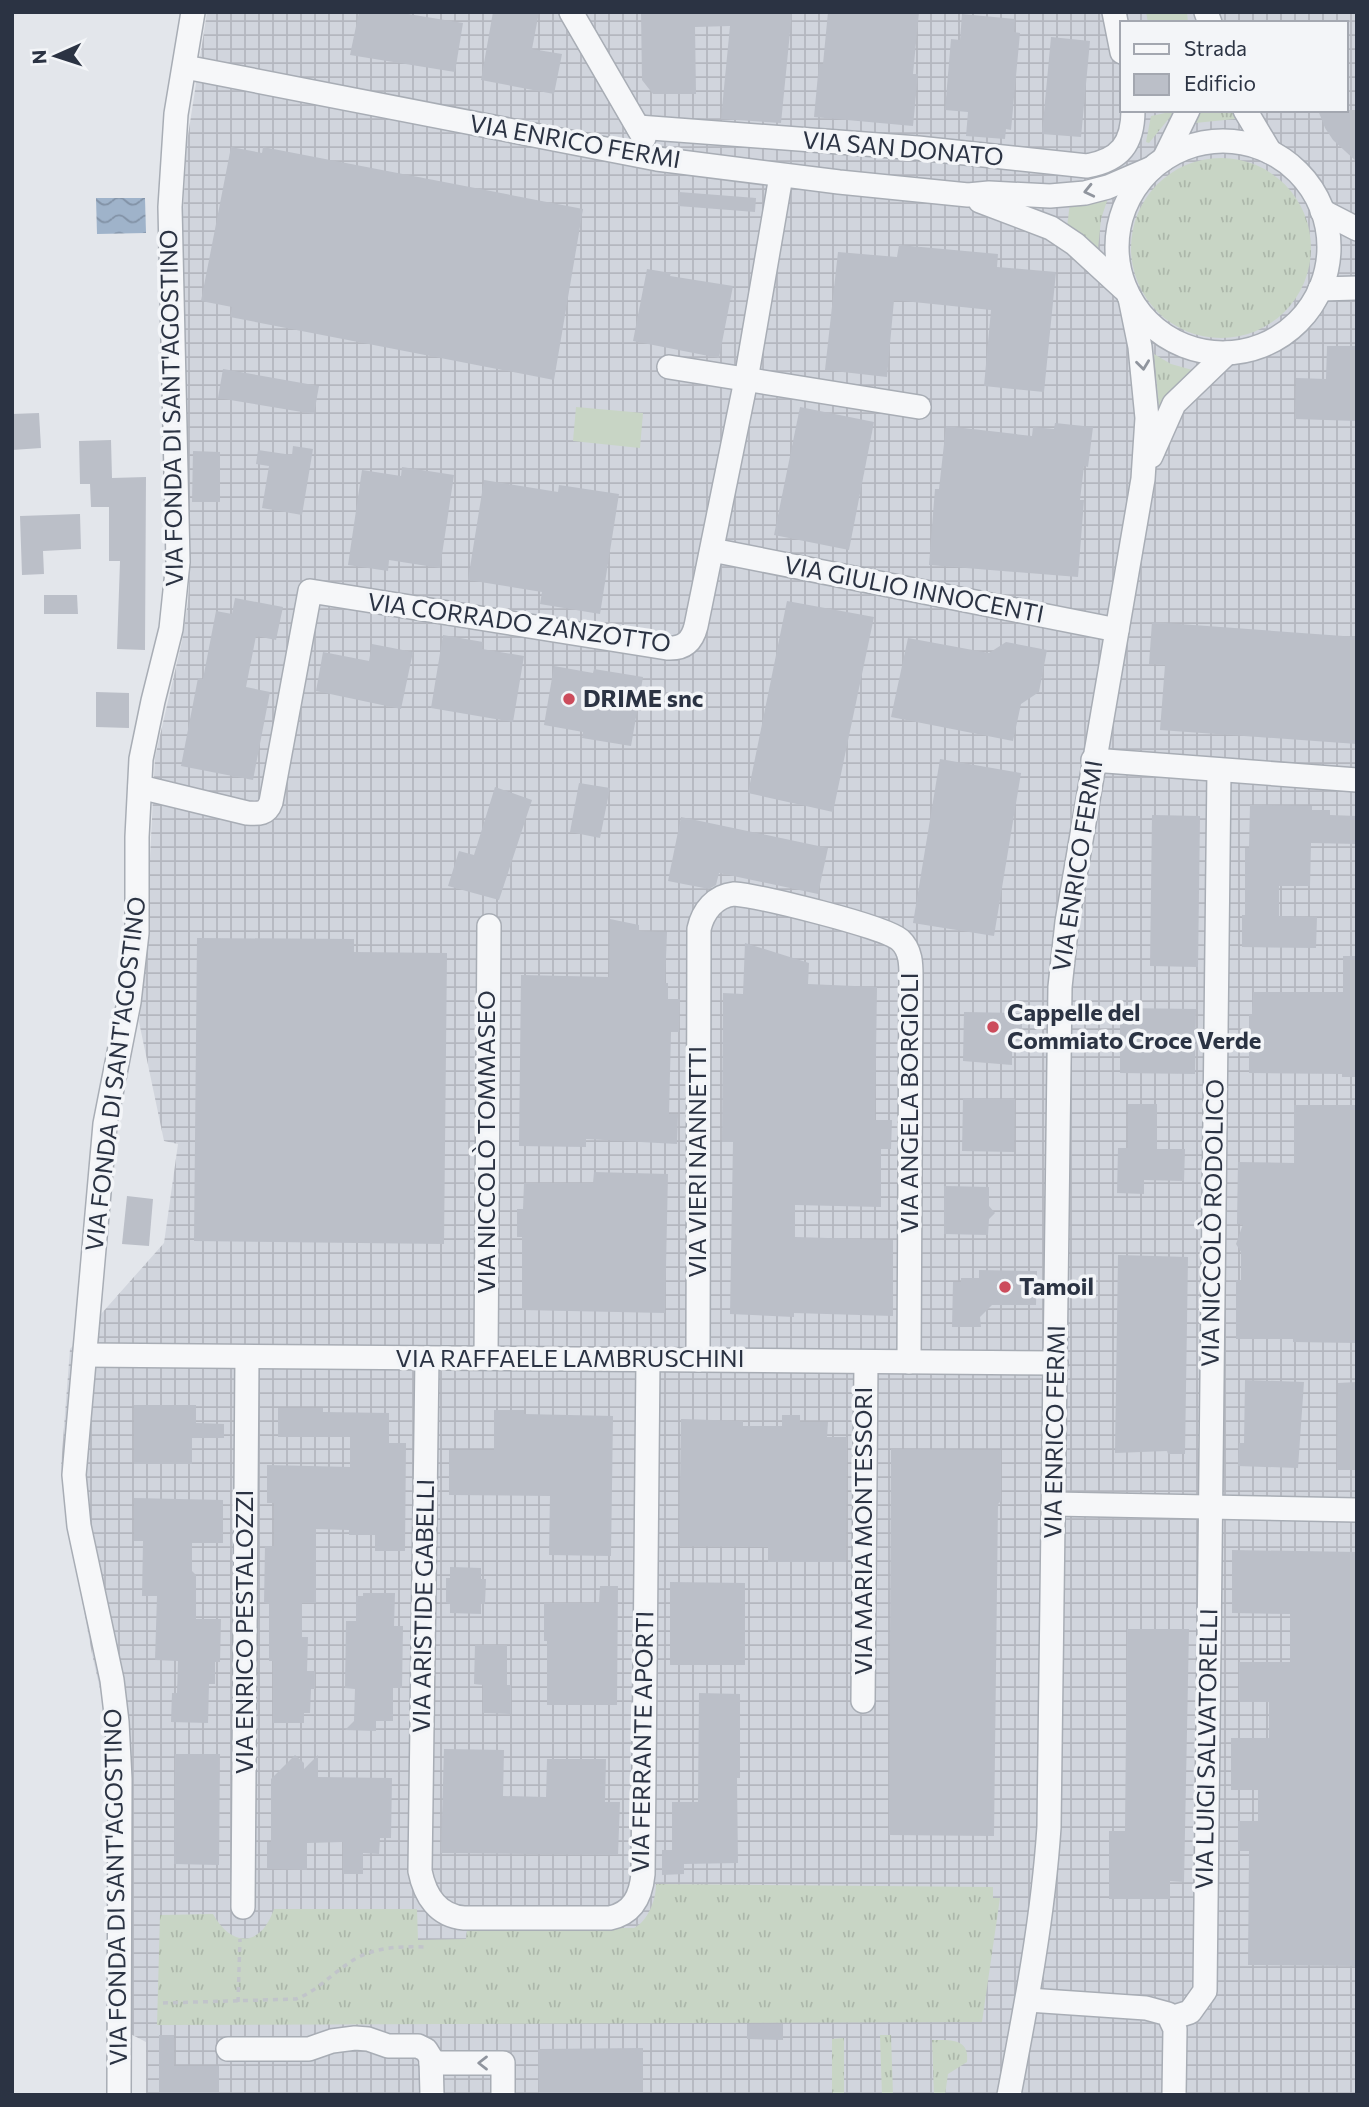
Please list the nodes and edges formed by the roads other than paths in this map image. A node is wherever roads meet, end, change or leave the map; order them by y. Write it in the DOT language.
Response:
graph roads {
  1 [pos="193,12"];
  2 [pos="570,12"];
  3 [pos="1114,12"];
  4 [pos="1120,42"];
  5 [pos="185,67"];
  6 [pos="1133,112"];
  7 [pos="1187,112"];
  8 [pos="1246,112"];
  9 [pos="638,127"];
  10 [pos="1270,152"];
  11 [pos="657,159"];
  12 [pos="1158,163"];
  13 [pos="781,176"];
  14 [pos="968,195"];
  15 [pos="1322,211"];
  16 [pos="1357,229"];
  17 [pos="1357,288"];
  18 [pos="1320,289"];
  19 [pos="1128,295"];
  20 [pos="1227,353"];
  21 [pos="669,367"];
  22 [pos="746,380"];
  23 [pos="919,407"];
  24 [pos="1143,479"];
  25 [pos="712,550"];
  26 [pos="1117,630"];
  27 [pos="1093,760"];
  28 [pos="1219,770"];
  29 [pos="1357,780"];
  30 [pos="140,787"];
  31 [pos="489,926"];
  32 [pos="698,964"];
  33 [pos="85,1355"];
  34 [pos="247,1357"];
  35 [pos="427,1358"];
  36 [pos="486,1359"];
  37 [pos="648,1360"];
  38 [pos="698,1360"];
  39 [pos="866,1362"];
  40 [pos="909,1362"];
  41 [pos="1056,1363"];
  42 [pos="1054,1504"];
  43 [pos="1210,1507"];
  44 [pos="1357,1510"];
  45 [pos="863,1701"];
  46 [pos="419,1855"];
  47 [pos="243,1908"];
  48 [pos="1028,2000"];
  49 [pos="1171,2018"];
  50 [pos="228,2049"];
  51 [pos="431,2063"];
  52 [pos="118,2095"];
  53 [pos="432,2095"];
  54 [pos="503,2095"];
  55 [pos="1009,2095"];
  56 [pos="1174,2095"];
  1 -- 5 [label="street, VIA FONDA DI SANT'AGOSTINO"];
  2 -- 9 [label="street"];
  3 -- 4 [label="street"];
  5 -- 11 [label="street, VIA ENRICO FERMI"];
  5 -- 30 [label="street, VIA FONDA DI SANT'AGOSTINO"];
  6 -- 9 [label="street, VIA SAN DONATO"];
  7 -- 12 [label="street"];
  8 -- 10 [label="street"];
  9 -- 11 [label="street"];
  10 -- 12 [label="street"];
  10 -- 15 [label="street"];
  11 -- 13 [label="street, VIA ENRICO FERMI"];
  12 -- 14 [label="street, one-way"];
  12 -- 19 [label="street"];
  13 -- 14 [label="street, VIA ENRICO FERMI"];
  13 -- 22 [label="street, VIA CORRADO ZANZOTTO"];
  14 -- 19 [label="street"];
  15 -- 16 [label="street"];
  15 -- 18 [label="street"];
  17 -- 18 [label="street"];
  18 -- 20 [label="street"];
  19 -- 20 [label="street"];
  19 -- 24 [label="street, one-way"];
  20 -- 24 [label="street"];
  21 -- 22 [label="street"];
  22 -- 23 [label="street"];
  22 -- 25 [label="street, VIA CORRADO ZANZOTTO"];
  24 -- 26 [label="street, VIA ENRICO FERMI"];
  25 -- 26 [label="street, VIA GIULIO INNOCENTI"];
  25 -- 30 [label="street, VIA CORRADO ZANZOTTO"];
  26 -- 27 [label="street, VIA ENRICO FERMI"];
  27 -- 28 [label="street"];
  27 -- 41 [label="street, VIA ENRICO FERMI"];
  28 -- 29 [label="street"];
  28 -- 43 [label="street, VIA NICCOLÒ RODOLICO"];
  30 -- 33 [label="street, VIA FONDA DI SANT'AGOSTINO"];
  31 -- 36 [label="street, VIA NICCOLÒ TOMMASEO"];
  32 -- 38 [label="street, VIA VIERI NANNETTI"];
  32 -- 40 [label="street, VIA ANGELA BORGIOLI"];
  33 -- 34 [label="street, VIA RAFFAELE LAMBRUSCHINI"];
  33 -- 52 [label="street, VIA FONDA DI SANT'AGOSTINO"];
  34 -- 35 [label="street, VIA RAFFAELE LAMBRUSCHINI"];
  34 -- 47 [label="street, VIA ENRICO PESTALOZZI"];
  35 -- 36 [label="street, VIA RAFFAELE LAMBRUSCHINI"];
  35 -- 46 [label="street, VIA ARISTIDE GABELLI"];
  36 -- 37 [label="street, VIA RAFFAELE LAMBRUSCHINI"];
  37 -- 38 [label="street, VIA RAFFAELE LAMBRUSCHINI"];
  37 -- 46 [label="street, VIA FERRANTE APORTI"];
  38 -- 39 [label="street, VIA RAFFAELE LAMBRUSCHINI"];
  39 -- 40 [label="street, VIA RAFFAELE LAMBRUSCHINI"];
  39 -- 45 [label="street, VIA MARIA MONTESSORI"];
  40 -- 41 [label="street, VIA RAFFAELE LAMBRUSCHINI"];
  41 -- 42 [label="street, VIA ENRICO FERMI"];
  42 -- 43 [label="street"];
  42 -- 48 [label="street, VIA ENRICO FERMI"];
  43 -- 44 [label="street"];
  43 -- 49 [label="street, VIA LUIGI SALVATORELLI"];
  48 -- 49 [label="street"];
  48 -- 55 [label="street, VIA ENRICO FERMI"];
  49 -- 56 [label="street"];
  50 -- 51 [label="street"];
  51 -- 53 [label="street"];
  54 -- 51 [label="street, one-way"];
}
